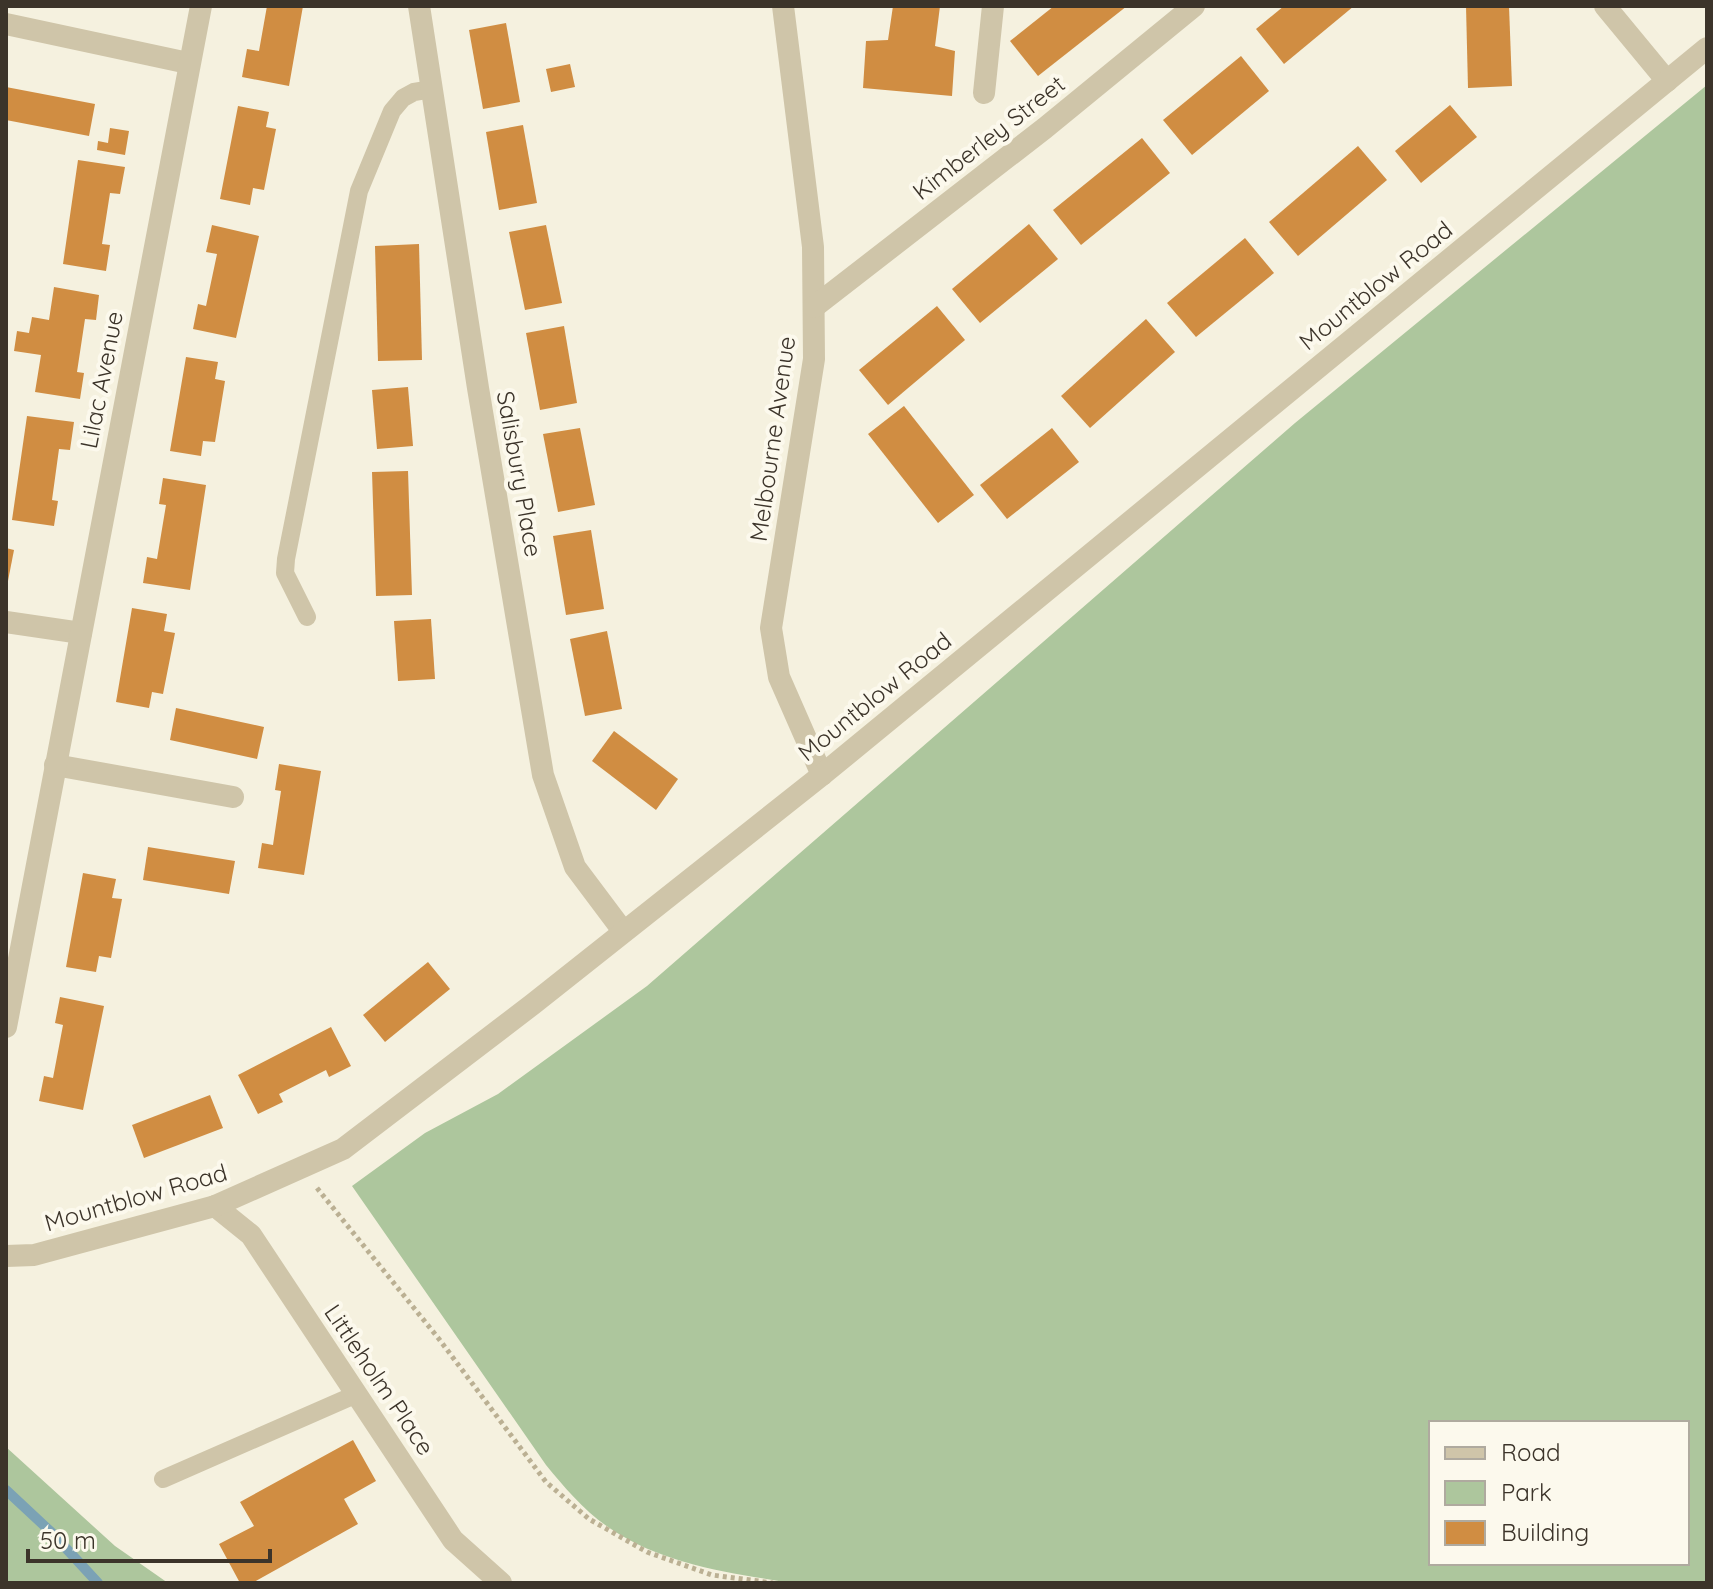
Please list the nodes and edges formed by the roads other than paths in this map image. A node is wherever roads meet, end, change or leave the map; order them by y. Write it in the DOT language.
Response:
graph roads {
  1 [pos="201,6"];
  2 [pos="419,6"];
  3 [pos="783,6"];
  4 [pos="993,6"];
  5 [pos="1194,6"];
  6 [pos="1605,6"];
  7 [pos="6,24"];
  8 [pos="1707,48"];
  9 [pos="188,63"];
  10 [pos="1667,81"];
  11 [pos="432,89"];
  12 [pos="984,93"];
  13 [pos="814,307"];
  14 [pos="307,617"];
  15 [pos="6,622"];
  16 [pos="81,633"];
  17 [pos="55,765"];
  18 [pos="822,775"];
  19 [pos="233,797"];
  20 [pos="623,931"];
  21 [pos="6,1027"];
  22 [pos="215,1206"];
  23 [pos="6,1256"];
  24 [pos="357,1394"];
  25 [pos="163,1479"];
  26 [pos="501,1583"];
  1 -- 9 [label="street, Lilac Avenue"];
  2 -- 11 [label="street, Salisbury Place"];
  3 -- 13 [label="street, Melbourne Avenue"];
  4 -- 12 [label="street"];
  5 -- 13 [label="street, Kimberley Street"];
  6 -- 10 [label="street"];
  7 -- 9 [label="street"];
  8 -- 10 [label="street, Mountblow Road"];
  9 -- 16 [label="street, Lilac Avenue"];
  10 -- 18 [label="street, Mountblow Road"];
  11 -- 14 [label="lane"];
  11 -- 20 [label="street, Salisbury Place"];
  13 -- 18 [label="street, Melbourne Avenue"];
  15 -- 16 [label="street"];
  16 -- 17 [label="street, Lilac Avenue"];
  17 -- 19 [label="street"];
  17 -- 21 [label="street, Lilac Avenue"];
  18 -- 20 [label="street, Mountblow Road"];
  20 -- 22 [label="street, Mountblow Road"];
  22 -- 23 [label="street, Mountblow Road"];
  22 -- 24 [label="street, Littleholm Place"];
  24 -- 25 [label="lane"];
  24 -- 26 [label="street, Littleholm Place"];
}
